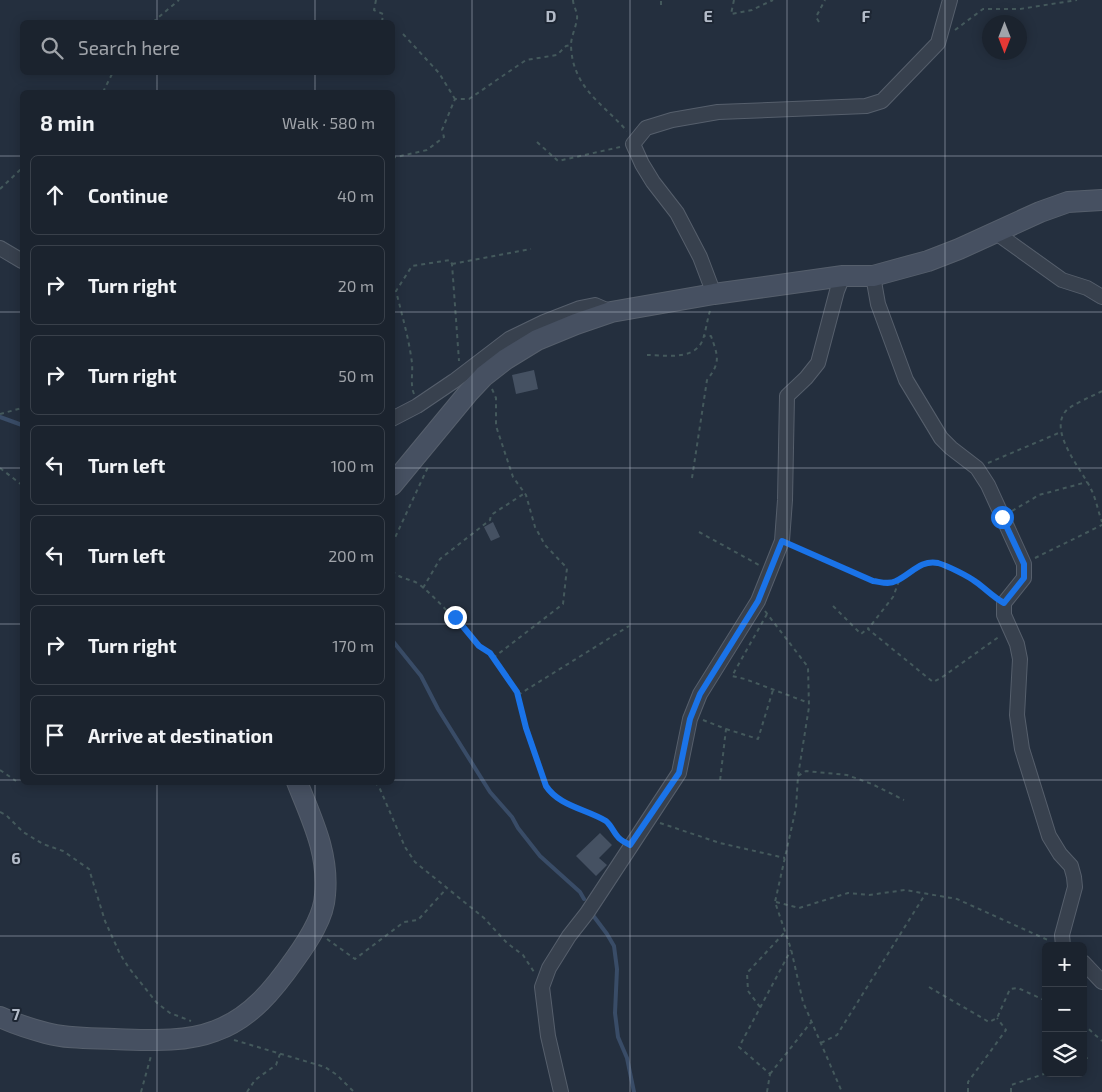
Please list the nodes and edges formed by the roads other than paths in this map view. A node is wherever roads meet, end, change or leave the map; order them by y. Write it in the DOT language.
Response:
graph roads {
  1 [pos="950,0"];
  2 [pos="1102,200"];
  3 [pos="995,232"];
  4 [pos="0,248"];
  5 [pos="20,260"];
  6 [pos="843,276"];
  7 [pos="873,276"];
  8 [pos="714,294"];
  9 [pos="1102,297"];
  10 [pos="612,312"];
  11 [pos="395,417"];
  12 [pos="395,481"];
  13 [pos="298,785"];
  14 [pos="1059,942"];
  15 [pos="1087,966"];
  16 [pos="1102,982"];
  17 [pos="0,1017"];
  18 [pos="561,1092"];
  1 -- 8 [label="street"];
  2 -- 3 [label="street"];
  3 -- 7 [label="street"];
  3 -- 9 [label="street"];
  4 -- 5 [label="street"];
  6 -- 7 [label="street"];
  6 -- 8 [label="street"];
  6 -- 18 [label="street"];
  7 -- 14 [label="street"];
  8 -- 10 [label="street"];
  10 -- 11 [label="street"];
  10 -- 12 [label="street"];
  13 -- 17 [label="street"];
  15 -- 16 [label="street"];
}
